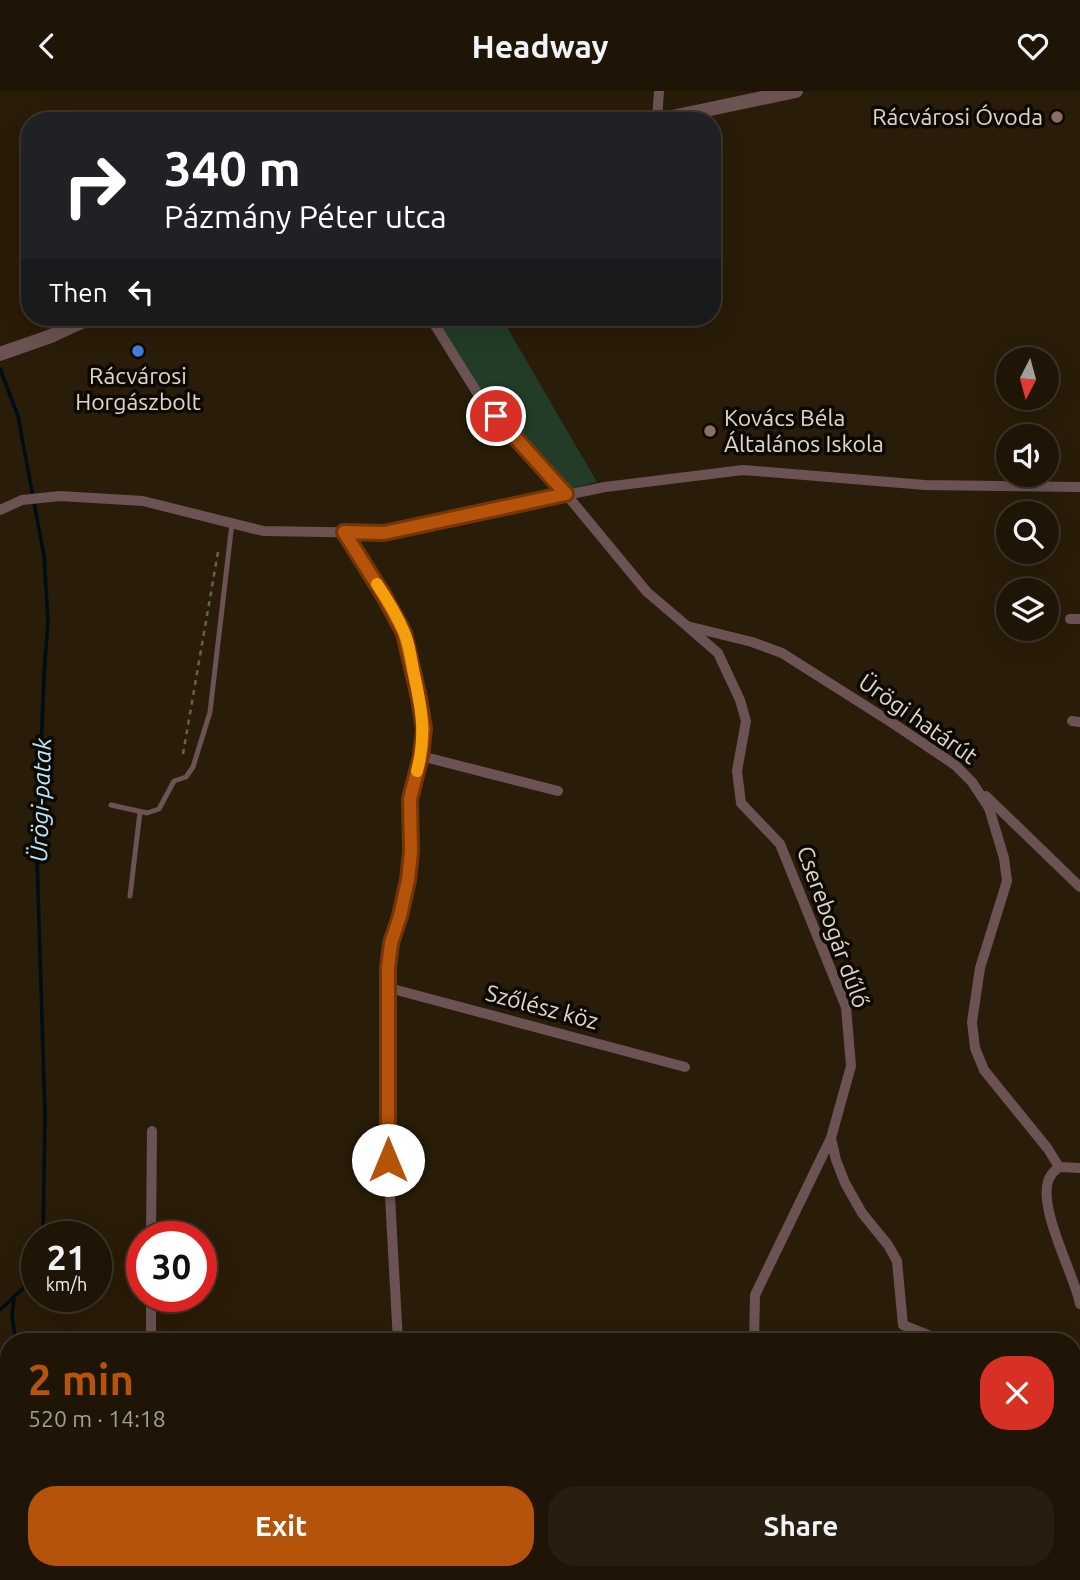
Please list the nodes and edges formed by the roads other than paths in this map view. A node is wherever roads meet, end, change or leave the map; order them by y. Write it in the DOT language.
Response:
graph roads {
  1 [pos="659,91"];
  2 [pos="796,91"];
  3 [pos="656,112"];
  4 [pos="694,112"];
  5 [pos="73,326"];
  6 [pos="436,326"];
  7 [pos="3,354"];
  8 [pos="1080,487"];
  9 [pos="566,494"];
  10 [pos="0,510"];
  11 [pos="232,523"];
  12 [pos="344,532"];
  13 [pos="687,626"];
  14 [pos="421,756"];
  15 [pos="972,782"];
  16 [pos="558,791"];
  17 [pos="111,805"];
  18 [pos="140,812"];
  19 [pos="1080,887"];
  20 [pos="130,896"];
  21 [pos="389,988"];
  22 [pos="685,1067"];
  23 [pos="152,1131"];
  24 [pos="831,1138"];
  25 [pos="1059,1167"];
  26 [pos="1080,1168"];
  27 [pos="151,1221"];
  28 [pos="1080,1304"];
  29 [pos="151,1312"];
  30 [pos="151,1333"];
  31 [pos="398,1333"];
  32 [pos="754,1333"];
  33 [pos="923,1333"];
  1 -- 3 [label="street"];
  2 -- 4 [label="street"];
  5 -- 7 [label="street"];
  6 -- 9 [label="street, Ürögi határút"];
  8 -- 9 [label="street"];
  9 -- 12 [label="street"];
  9 -- 13 [label="street, Ürögi határút"];
  10 -- 11 [label="street"];
  11 -- 12 [label="street"];
  11 -- 18 [label="lane"];
  12 -- 14 [label="street"];
  13 -- 15 [label="street, Ürögi határút"];
  13 -- 24 [label="street, Cserebogár dűlő"];
  14 -- 16 [label="street"];
  14 -- 21 [label="street"];
  15 -- 19 [label="street"];
  15 -- 25 [label="street, Ürögi határút"];
  17 -- 18 [label="lane"];
  18 -- 20 [label="lane"];
  21 -- 22 [label="street, Szőlész köz"];
  21 -- 31 [label="street"];
  23 -- 27 [label="street"];
  24 -- 32 [label="street, Cserebogár dűlő"];
  24 -- 33 [label="street"];
  25 -- 26 [label="street"];
  25 -- 28 [label="street"];
  29 -- 30 [label="street"];
}
